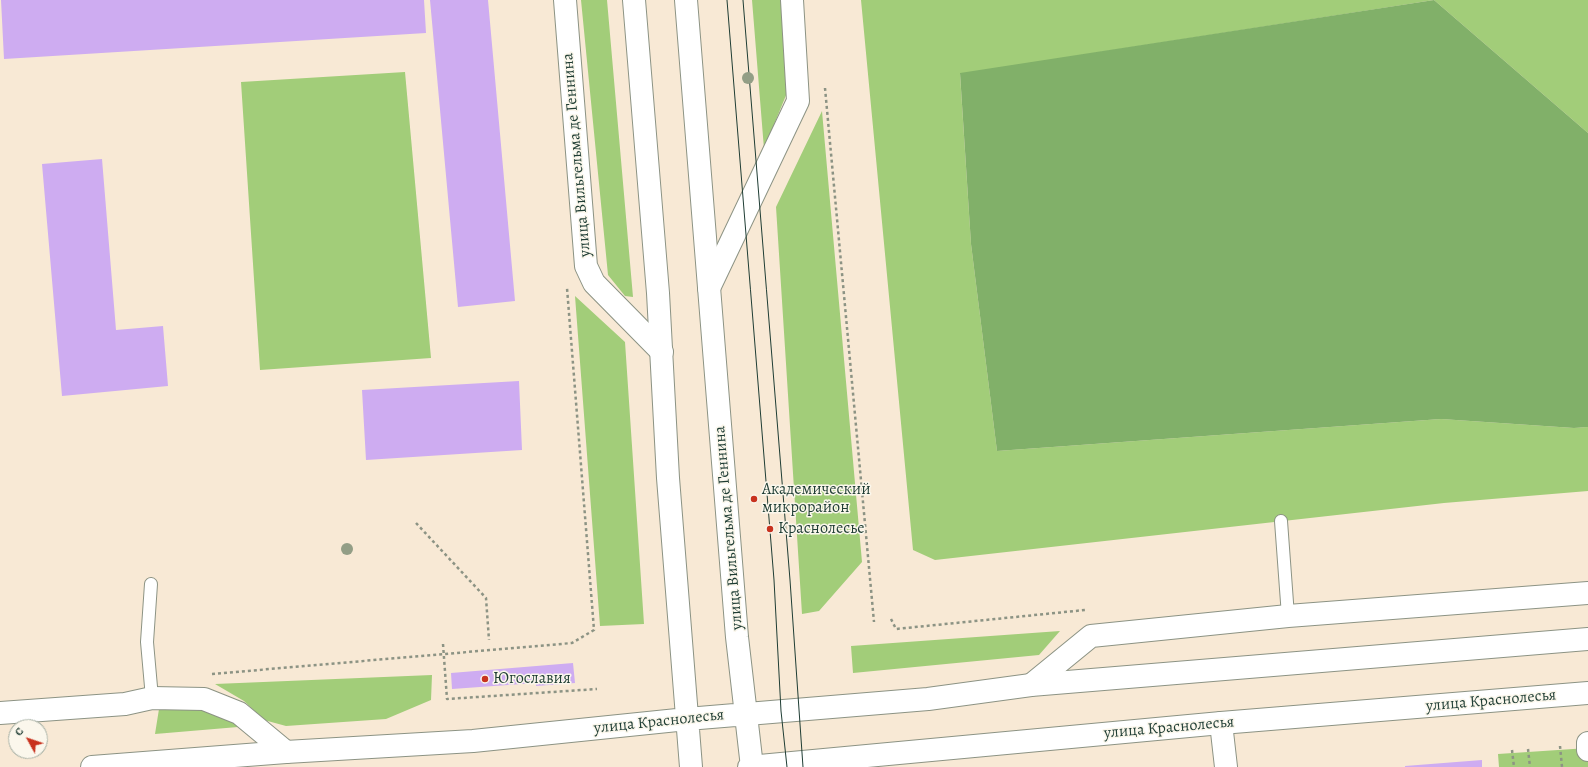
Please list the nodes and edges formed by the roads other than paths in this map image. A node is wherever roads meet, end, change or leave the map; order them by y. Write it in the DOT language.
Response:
graph roads {
  1 [pos="564,0"];
  2 [pos="634,0"];
  3 [pos="686,0"];
  4 [pos="792,0"];
  5 [pos="709,288"];
  6 [pos="662,352"];
  7 [pos="1281,521"];
  8 [pos="151,584"];
  9 [pos="1588,593"];
  10 [pos="1288,616"];
  11 [pos="1588,639"];
  12 [pos="1031,685"];
  13 [pos="1588,693"];
  14 [pos="152,698"];
  15 [pos="0,712"];
  16 [pos="746,714"];
  17 [pos="687,719"];
  18 [pos="1221,723"];
  19 [pos="1588,743"];
  20 [pos="1588,750"];
  21 [pos="286,752"];
  22 [pos="92,767"];
  23 [pos="691,767"];
  24 [pos="751,767"];
  25 [pos="1226,767"];
  1 -- 6 [label="street, улица Вильгельма де Геннина"];
  2 -- 6 [label="street"];
  3 -- 5 [label="street, улица Вильгельма де Геннина"];
  4 -- 5 [label="street"];
  5 -- 16 [label="street, улица Вильгельма де Геннина"];
  6 -- 17 [label="street"];
  7 -- 10 [label="lane"];
  8 -- 14 [label="lane"];
  9 -- 10 [label="street"];
  10 -- 12 [label="street"];
  11 -- 12 [label="street, улица Краснолесья"];
  12 -- 16 [label="street, улица Краснолесья"];
  13 -- 18 [label="street, улица Краснолесья"];
  14 -- 15 [label="street"];
  14 -- 21 [label="street"];
  16 -- 17 [label="street, улица Краснолесья"];
  16 -- 24 [label="street, улица Вильгельма де Геннина"];
  17 -- 21 [label="street, улица Краснолесья"];
  17 -- 23 [label="street"];
  18 -- 24 [label="street, улица Краснолесья"];
  18 -- 25 [label="street"];
  19 -- 20 [label="street"];
  21 -- 22 [label="street, улица Краснолесья"];
}
